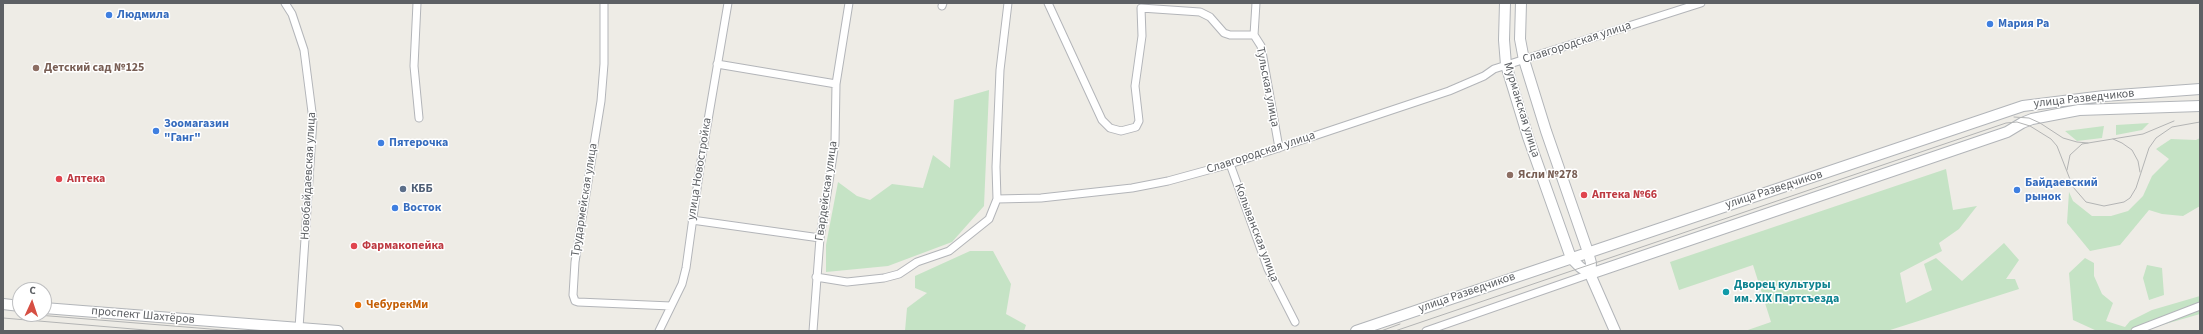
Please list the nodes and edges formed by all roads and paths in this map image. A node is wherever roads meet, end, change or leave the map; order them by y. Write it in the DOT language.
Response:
graph roads {
  1 [pos="286,3"];
  2 [pos="417,3"];
  3 [pos="604,3"];
  4 [pos="728,3"];
  5 [pos="849,3"];
  6 [pos="1008,3"];
  7 [pos="1048,3"];
  8 [pos="1256,3"];
  9 [pos="1505,3"];
  10 [pos="1521,3"];
  11 [pos="1701,3"];
  12 [pos="1254,35"];
  13 [pos="1524,60"];
  14 [pos="717,64"];
  15 [pos="1506,65"];
  16 [pos="836,84"];
  17 [pos="2200,89"];
  18 [pos="2200,106"];
  19 [pos="419,118"];
  20 [pos="1279,148"];
  21 [pos="1230,164"];
  22 [pos="997,199"];
  23 [pos="692,220"];
  24 [pos="820,238"];
  25 [pos="1588,252"];
  26 [pos="1571,258"];
  27 [pos="1590,274"];
  28 [pos="816,277"];
  29 [pos="671,306"];
  30 [pos="2200,306"];
  31 [pos="52,309"];
  32 [pos="1295,322"];
  33 [pos="299,328"];
  34 [pos="338,331"];
  35 [pos="659,331"];
  36 [pos="813,331"];
  37 [pos="1356,331"];
  38 [pos="1426,331"];
  39 [pos="1615,331"];
  40 [pos="2135,331"];
  1 -- 33 [label="street, Новобайдаевская улица"];
  2 -- 19 [label="street"];
  3 -- 29 [label="street, Трудармейская улица"];
  4 -- 14 [label="street, улица Новостройка"];
  5 -- 16 [label="street, Гвардейская улица"];
  6 -- 22 [label="street"];
  7 -- 12 [label="street"];
  8 -- 12 [label="street, Тульская улица"];
  9 -- 15 [label="main road, Мурманская улица"];
  10 -- 13 [label="main road, Мурманская улица"];
  11 -- 13 [label="street, Славгородская улица"];
  12 -- 20 [label="street, Тульская улица"];
  13 -- 15 [label="street, Славгородская улица"];
  13 -- 25 [label="main road, Мурманская улица"];
  14 -- 16 [label="street"];
  14 -- 23 [label="street, улица Новостройка"];
  15 -- 20 [label="street, Славгородская улица"];
  15 -- 26 [label="main road, Мурманская улица"];
  16 -- 24 [label="street, Гвардейская улица"];
  17 -- 25 [label="main road, улица Разведчиков"];
  18 -- 27 [label="main road, улица Разведчиков"];
  20 -- 21 [label="street, Славгородская улица"];
  21 -- 22 [label="street, Славгородская улица"];
  21 -- 32 [label="street, Колыванская улица"];
  22 -- 28 [label="street"];
  23 -- 24 [label="street"];
  23 -- 29 [label="street, улица Новостройка"];
  24 -- 28 [label="street, Гвардейская улица"];
  25 -- 26 [label="main road, улица Разведчиков"];
  25 -- 27 [label="main road, Мурманская улица"];
  26 -- 27 [label="main road, Мурманская улица"];
  26 -- 37 [label="main road, улица Разведчиков"];
  27 -- 38 [label="street, улица Разведчиков"];
  27 -- 39 [label="main road, Мурманская улица"];
  28 -- 36 [label="street, Гвардейская улица"];
  29 -- 35 [label="street, улица Новостройка"];
  30 -- 40 [label="street"];
  31 -- 33 [label="main road, проспект Шахтёров"];
  33 -- 34 [label="main road, проспект Шахтёров"];
}
